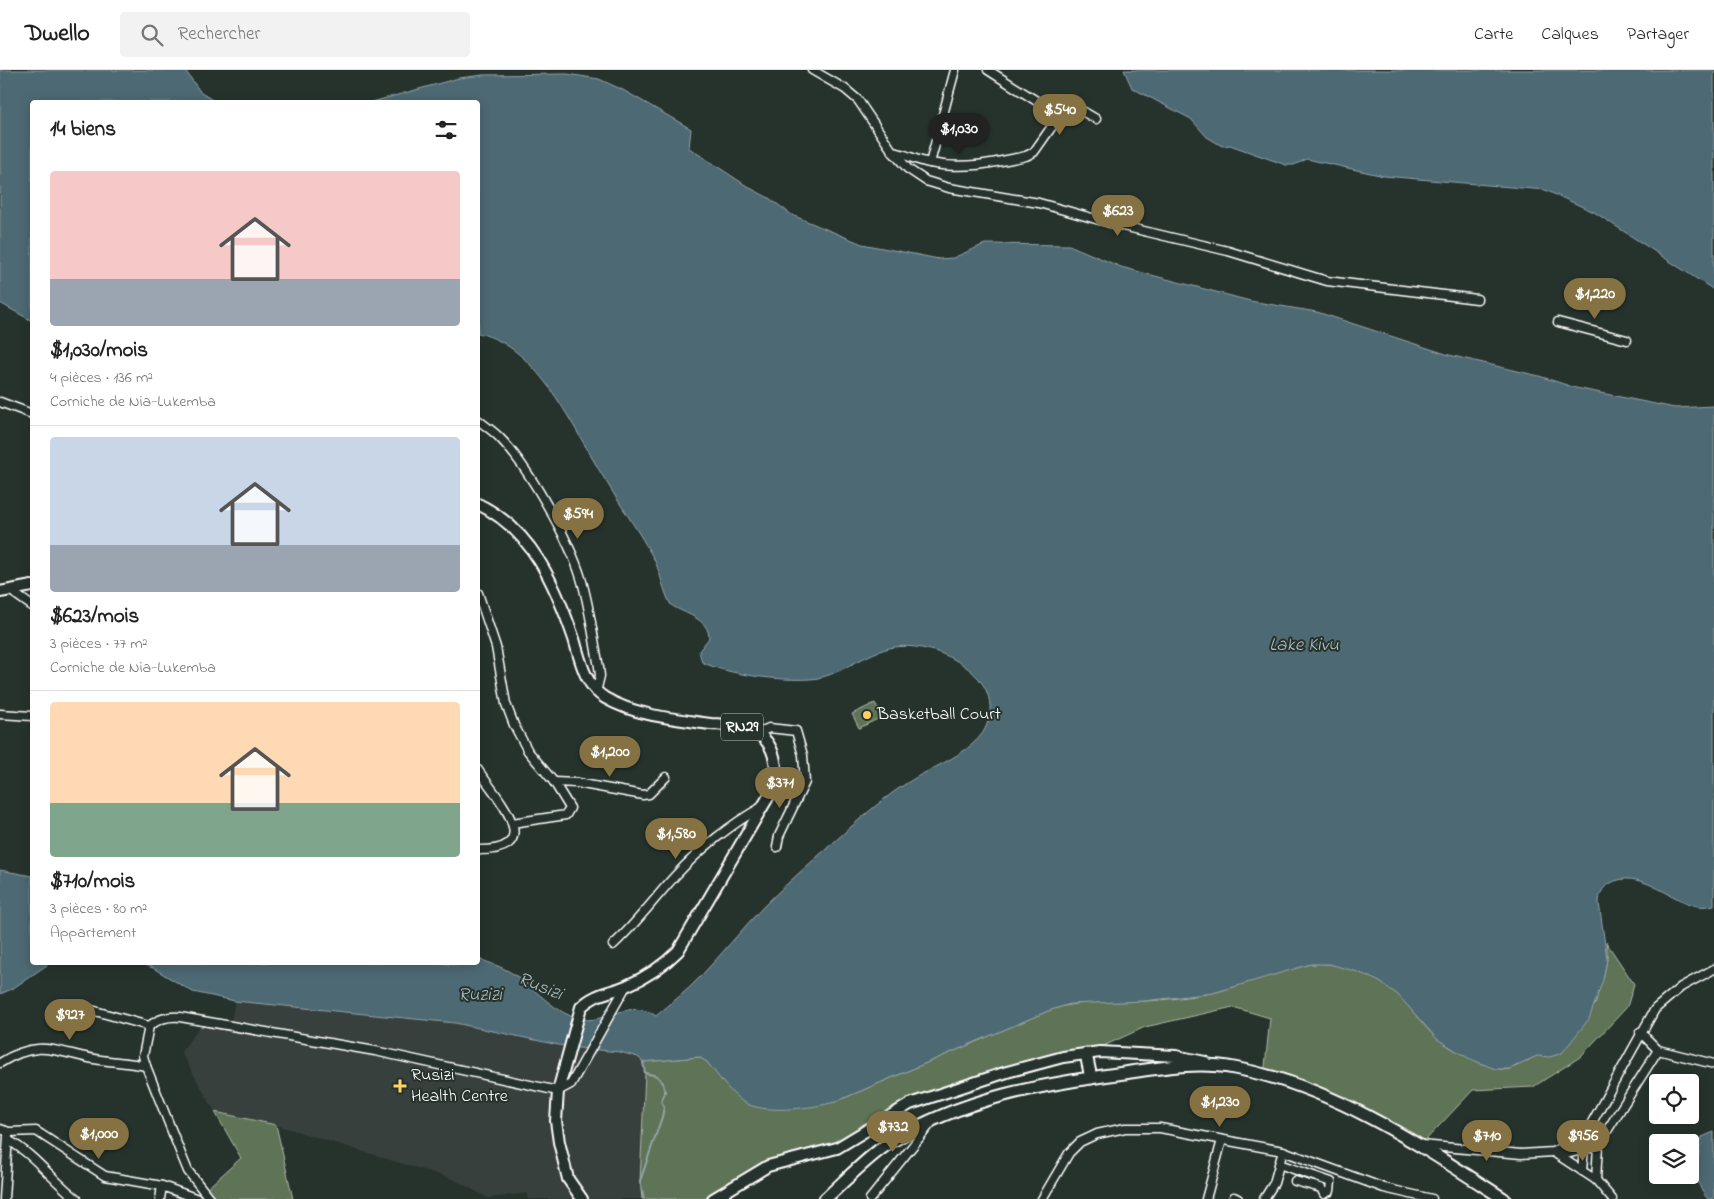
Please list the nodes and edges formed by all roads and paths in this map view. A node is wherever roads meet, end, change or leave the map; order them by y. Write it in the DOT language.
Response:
graph roads {
  1 [pos="812,70"];
  2 [pos="955,70"];
  3 [pos="988,70"];
  4 [pos="1060,116"];
  5 [pos="1096,119"];
  6 [pos="894,152"];
  7 [pos="930,163"];
  8 [pos="1476,299"];
  9 [pos="1558,322"];
  10 [pos="1627,340"];
  11 [pos="0,402"];
  12 [pos="30,413"];
  13 [pos="480,422"];
  14 [pos="480,505"];
  15 [pos="30,586"];
  16 [pos="5,591"];
  17 [pos="480,599"];
  18 [pos="30,605"];
  19 [pos="596,692"];
  20 [pos="0,714"];
  21 [pos="30,716"];
  22 [pos="758,733"];
  23 [pos="480,773"];
  24 [pos="666,777"];
  25 [pos="554,782"];
  26 [pos="764,806"];
  27 [pos="512,823"];
  28 [pos="777,847"];
  29 [pos="480,850"];
  30 [pos="613,945"];
  31 [pos="1714,969"];
  32 [pos="626,986"];
  33 [pos="77,1006"];
  34 [pos="149,1026"];
  35 [pos="1640,1032"];
  36 [pos="1658,1050"];
  37 [pos="1086,1054"];
  38 [pos="0,1063"];
  39 [pos="1714,1064"];
  40 [pos="146,1066"];
  41 [pos="1232,1068"];
  42 [pos="1091,1078"];
  43 [pos="558,1091"];
  44 [pos="934,1120"];
  45 [pos="0,1129"];
  46 [pos="1584,1135"];
  47 [pos="8,1136"];
  48 [pos="1222,1140"];
  49 [pos="1598,1145"];
  50 [pos="1421,1146"];
  51 [pos="1582,1150"];
  52 [pos="1283,1151"];
  53 [pos="1553,1152"];
  54 [pos="1560,1156"];
  55 [pos="1279,1164"];
  56 [pos="1582,1171"];
  57 [pos="1596,1180"];
  58 [pos="1296,1181"];
  59 [pos="162,1186"];
  60 [pos="4,1199"];
  61 [pos="77,1199"];
  62 [pos="160,1199"];
  63 [pos="198,1199"];
  64 [pos="210,1199"];
  65 [pos="582,1199"];
  66 [pos="713,1199"];
  67 [pos="825,1199"];
  68 [pos="870,1199"];
  69 [pos="1042,1199"];
  70 [pos="1206,1199"];
  71 [pos="1264,1199"];
  72 [pos="1432,1199"];
  73 [pos="1504,1199"];
  74 [pos="1612,1199"];
  1 -- 6 [label="street"];
  2 -- 7 [label="street"];
  3 -- 4 [label="street"];
  4 -- 5 [label="street"];
  4 -- 7 [label="street"];
  6 -- 7 [label="street"];
  6 -- 8 [label="street"];
  9 -- 10 [label="street"];
  11 -- 12 [label="street"];
  13 -- 19 [label="street"];
  14 -- 19 [label="main road"];
  15 -- 16 [label="main road"];
  16 -- 18 [label="street"];
  17 -- 25 [label="street"];
  19 -- 22 [label="main road, RN29"];
  20 -- 21 [label="street"];
  22 -- 26 [label="main road, RN29"];
  22 -- 28 [label="street"];
  23 -- 27 [label="street"];
  24 -- 25 [label="street"];
  25 -- 27 [label="street"];
  26 -- 30 [label="street"];
  26 -- 32 [label="main road, RN29"];
  27 -- 29 [label="street"];
  31 -- 35 [label="street"];
  32 -- 43 [label="street"];
  32 -- 43 [label="main road, RN29"];
  33 -- 34 [label="street"];
  34 -- 40 [label="street"];
  34 -- 43 [label="street"];
  35 -- 36 [label="street"];
  35 -- 46 [label="street"];
  36 -- 39 [label="street"];
  36 -- 49 [label="street"];
  37 -- 41 [label="main road"];
  37 -- 42 [label="highway"];
  37 -- 66 [label="main road"];
  38 -- 40 [label="street"];
  40 -- 64 [label="street"];
  41 -- 42 [label="highway"];
  41 -- 50 [label="highway"];
  42 -- 44 [label="highway"];
  43 -- 65 [label="main road"];
  44 -- 67 [label="highway"];
  44 -- 68 [label="street"];
  45 -- 47 [label="street"];
  46 -- 51 [label="street"];
  46 -- 53 [label="street"];
  47 -- 59 [label="street"];
  47 -- 60 [label="street"];
  47 -- 61 [label="street"];
  48 -- 52 [label="street"];
  48 -- 69 [label="street"];
  48 -- 70 [label="street"];
  49 -- 51 [label="street"];
  49 -- 57 [label="street"];
  50 -- 53 [label="street"];
  50 -- 73 [label="highway"];
  51 -- 54 [label="street"];
  51 -- 56 [label="street"];
  52 -- 55 [label="street"];
  52 -- 72 [label="street"];
  53 -- 54 [label="street"];
  54 -- 56 [label="street"];
  55 -- 58 [label="street"];
  55 -- 71 [label="street"];
  56 -- 57 [label="street"];
  57 -- 74 [label="street"];
  59 -- 62 [label="street"];
  59 -- 63 [label="street"];
}
